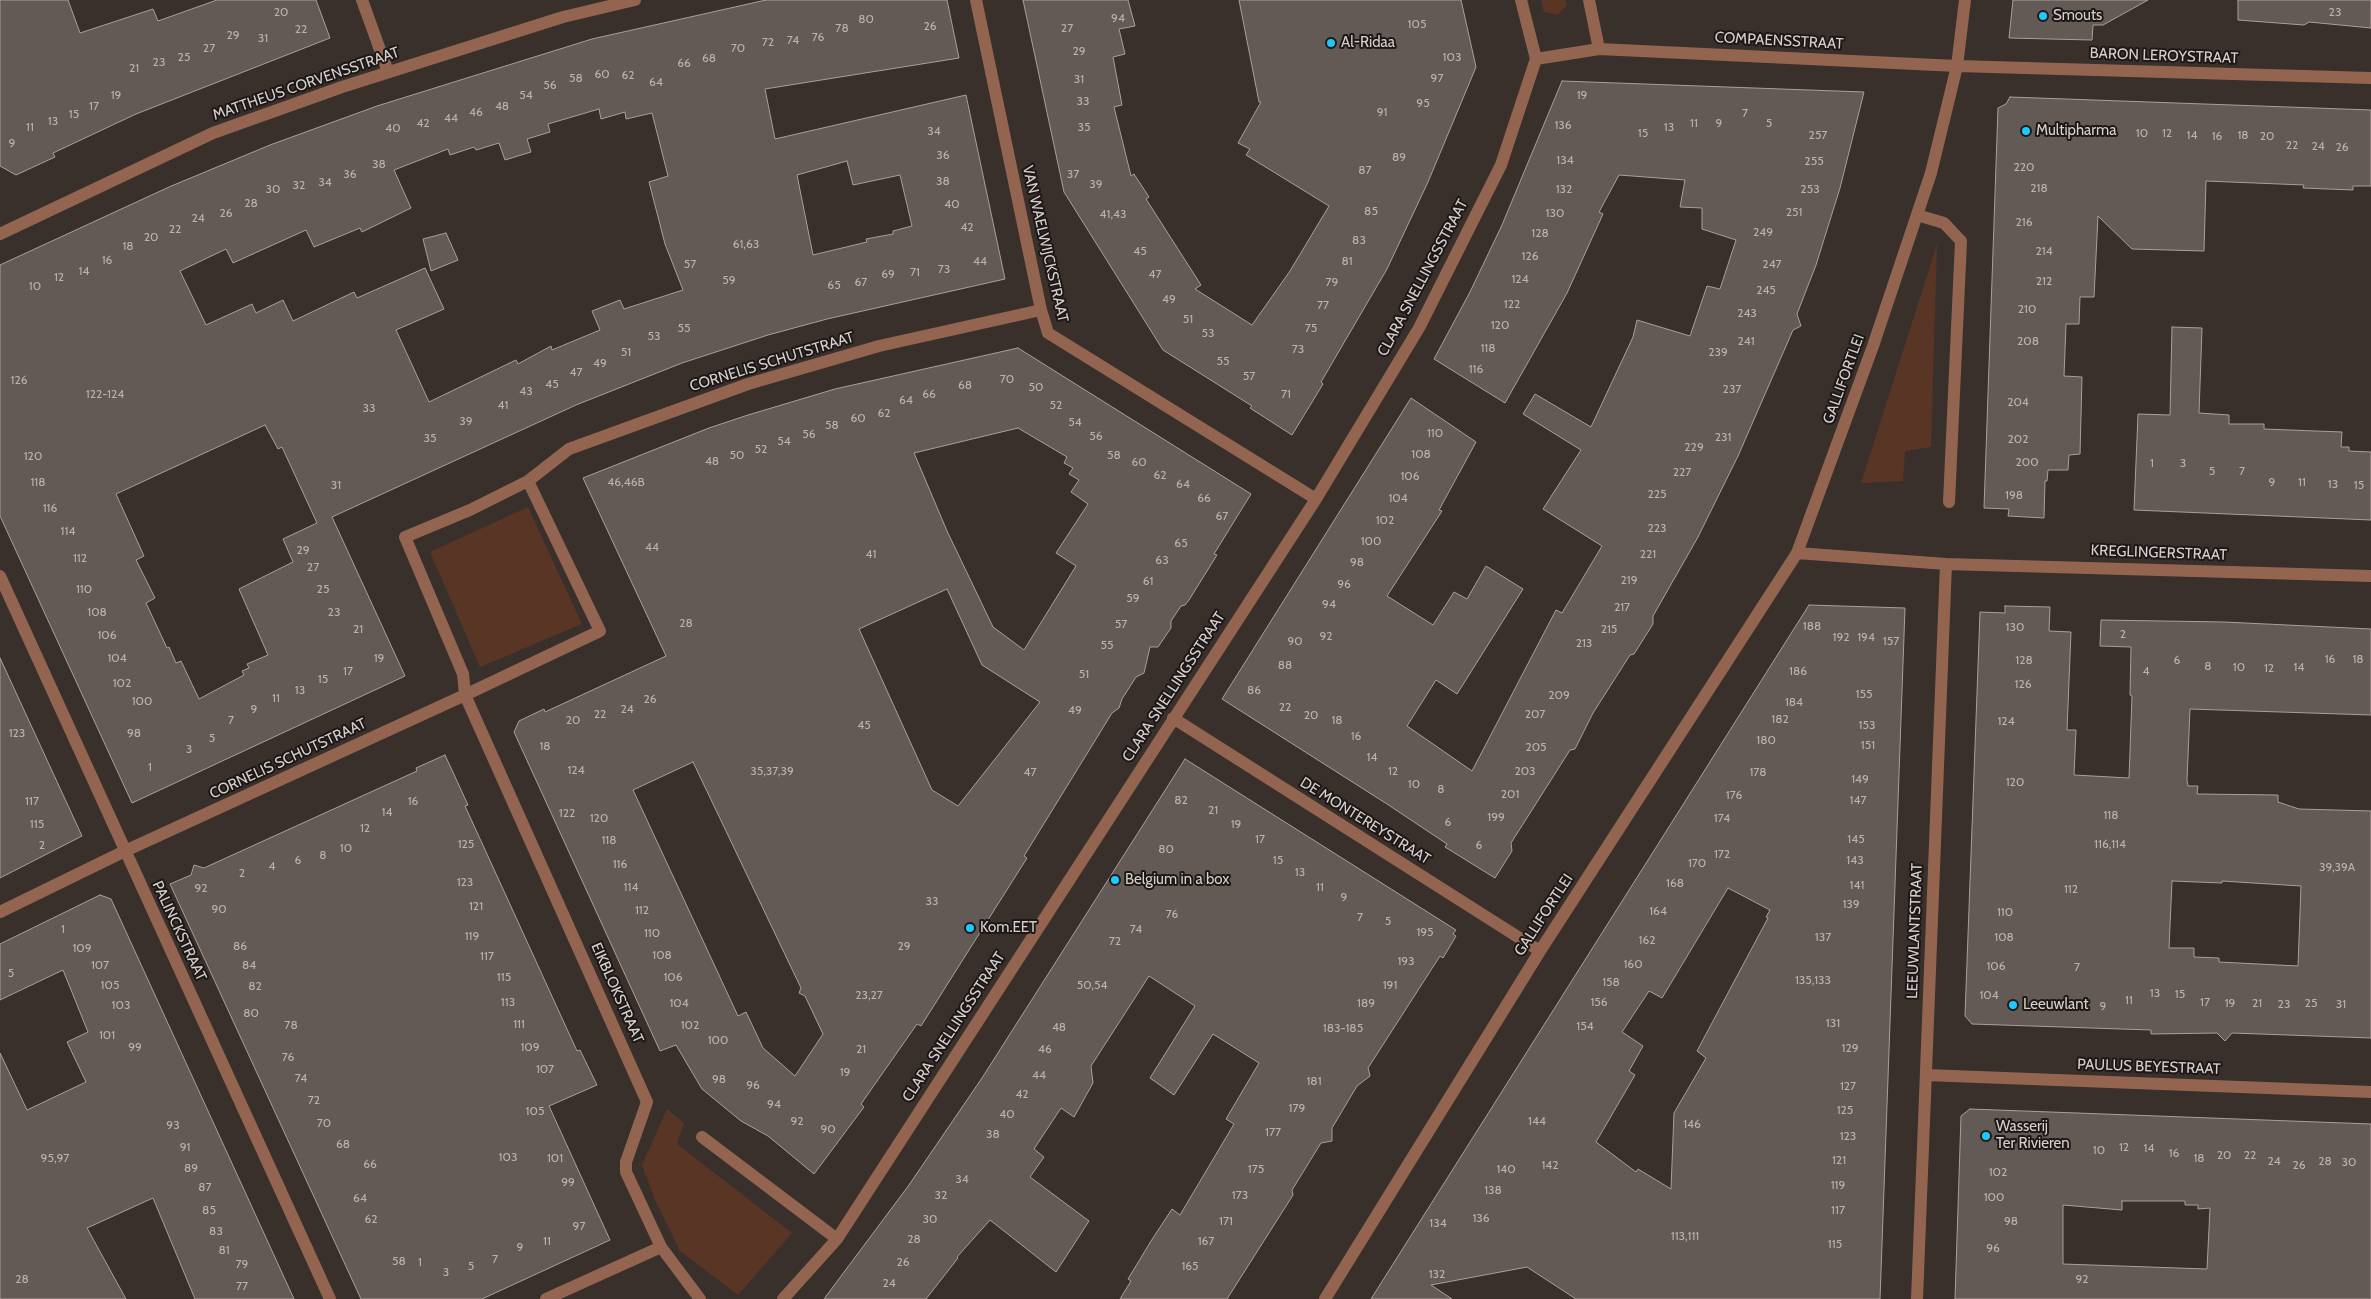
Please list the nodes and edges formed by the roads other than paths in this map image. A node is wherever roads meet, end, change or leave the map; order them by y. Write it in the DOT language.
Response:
graph roads {
  1 [pos="362,0"];
  2 [pos="636,0"];
  3 [pos="976,0"];
  4 [pos="1521,0"];
  5 [pos="1589,0"];
  6 [pos="1965,0"];
  7 [pos="1599,49"];
  8 [pos="1536,60"];
  9 [pos="1957,66"];
  10 [pos="388,72"];
  11 [pos="2371,78"];
  12 [pos="1917,215"];
  13 [pos="0,234"];
  14 [pos="1041,310"];
  15 [pos="528,481"];
  16 [pos="1316,498"];
  17 [pos="1950,502"];
  18 [pos="1797,553"];
  19 [pos="1946,564"];
  20 [pos="0,576"];
  21 [pos="2371,576"];
  22 [pos="465,696"];
  23 [pos="1173,718"];
  24 [pos="125,851"];
  25 [pos="0,912"];
  26 [pos="1540,951"];
  27 [pos="1926,1075"];
  28 [pos="2371,1092"];
  29 [pos="702,1137"];
  30 [pos="837,1239"];
  31 [pos="661,1247"];
  32 [pos="330,1299"];
  33 [pos="546,1299"];
  34 [pos="700,1299"];
  35 [pos="783,1299"];
  36 [pos="1325,1299"];
  37 [pos="1917,1299"];
  1 -- 10 [label="street"];
  2 -- 10 [label="street, MATTHEUS CORVENSSTRAAT"];
  3 -- 14 [label="street, VAN WAELWIJCKSTRAAT"];
  4 -- 8 [label="street"];
  5 -- 7 [label="street"];
  6 -- 9 [label="street, GALLIFORTLEI"];
  7 -- 8 [label="street"];
  7 -- 9 [label="street, COMPAENSSTRAAT"];
  8 -- 16 [label="street, CLARA SNELLINGSSTRAAT"];
  9 -- 11 [label="street, BARON LEROYSTRAAT"];
  9 -- 12 [label="street, GALLIFORTLEI"];
  10 -- 13 [label="street, MATTHEUS CORVENSSTRAAT"];
  12 -- 17 [label="street"];
  12 -- 18 [label="street, GALLIFORTLEI"];
  14 -- 15 [label="street, CORNELIS SCHUTSTRAAT"];
  14 -- 16 [label="street, VAN WAELWIJCKSTRAAT"];
  15 -- 22 [label="street, CORNELIS SCHUTSTRAAT"];
  15 -- 22 [label="street, CORNELIS SCHUTSTRAAT"];
  16 -- 23 [label="street, CLARA SNELLINGSSTRAAT"];
  18 -- 19 [label="street"];
  18 -- 26 [label="street, GALLIFORTLEI"];
  19 -- 21 [label="street, KREGLINGERSTRAAT"];
  19 -- 27 [label="street, LEEUWLANTSTRAAT"];
  20 -- 24 [label="street, PALINCKSTRAAT"];
  22 -- 24 [label="street, CORNELIS SCHUTSTRAAT"];
  22 -- 31 [label="street, EIKBLOKSTRAAT"];
  23 -- 26 [label="street, DE MONTEREYSTRAAT"];
  23 -- 30 [label="street, CLARA SNELLINGSSTRAAT"];
  24 -- 25 [label="street, CORNELIS SCHUTSTRAAT"];
  24 -- 32 [label="street, PALINCKSTRAAT"];
  26 -- 36 [label="street, GALLIFORTLEI"];
  27 -- 28 [label="street, PAULUS BEYESTRAAT"];
  27 -- 37 [label="street, LEEUWLANTSTRAAT"];
  29 -- 30 [label="street"];
  30 -- 35 [label="street, CLARA SNELLINGSSTRAAT"];
  31 -- 33 [label="street"];
  31 -- 34 [label="street, EIKBLOKSTRAAT"];
}
